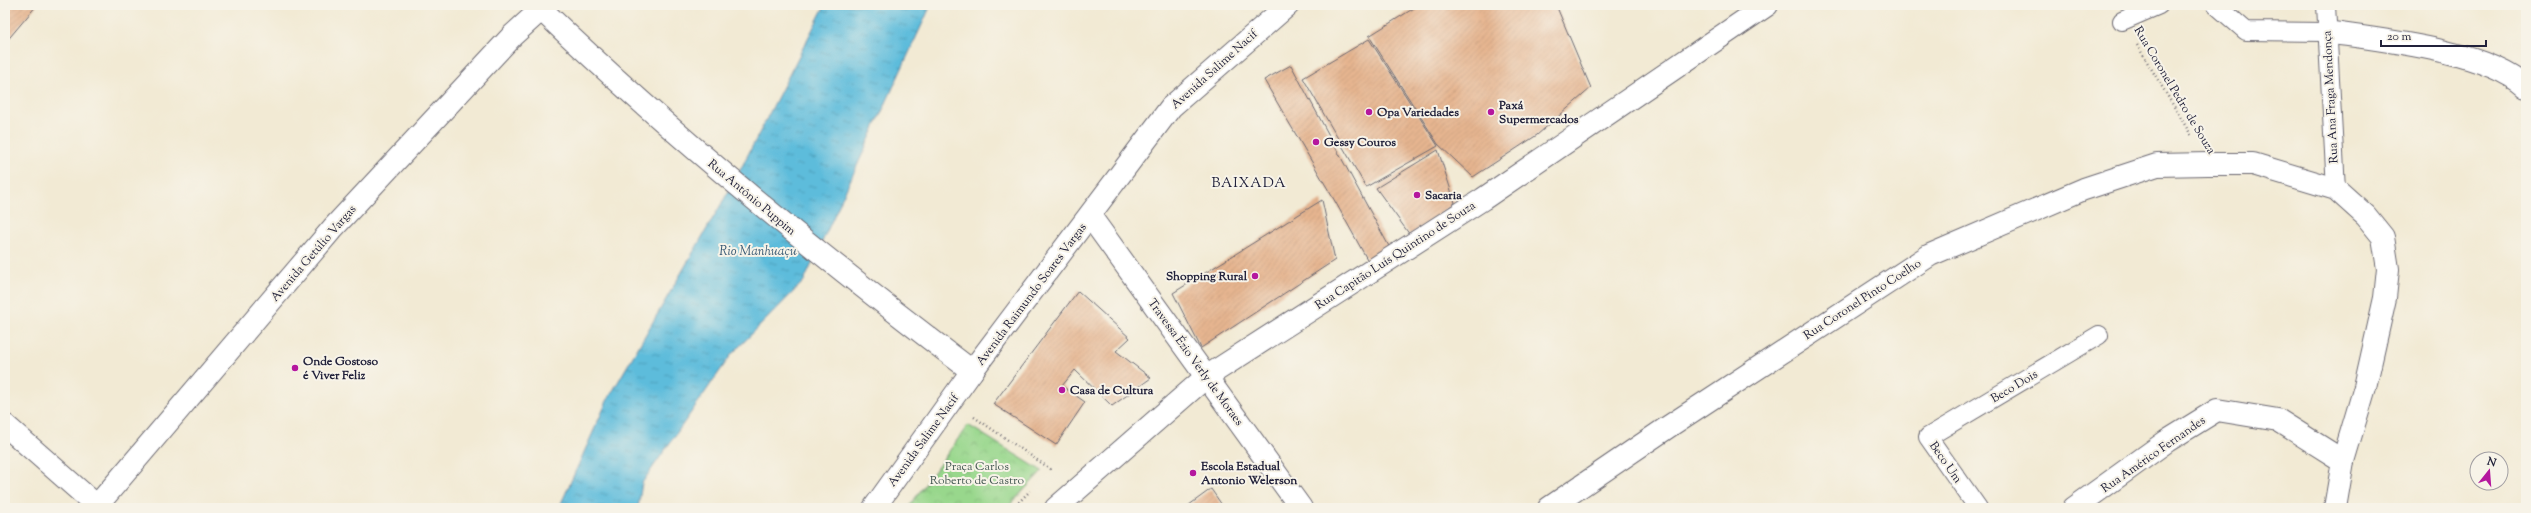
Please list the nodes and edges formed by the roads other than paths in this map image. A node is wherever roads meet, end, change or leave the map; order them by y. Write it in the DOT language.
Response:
graph roads {
  1 [pos="1288,5"];
  2 [pos="1767,5"];
  3 [pos="2160,5"];
  4 [pos="2216,5"];
  5 [pos="2326,5"];
  6 [pos="544,7"];
  7 [pos="2122,21"];
  8 [pos="2326,32"];
  9 [pos="2526,87"];
  10 [pos="2336,189"];
  11 [pos="1090,216"];
  12 [pos="2099,335"];
  13 [pos="972,372"];
  14 [pos="1206,376"];
  15 [pos="5,426"];
  16 [pos="1928,437"];
  17 [pos="2343,460"];
  18 [pos="96,507"];
  19 [pos="874,508"];
  20 [pos="1056,508"];
  21 [pos="1301,508"];
  22 [pos="1549,508"];
  23 [pos="1978,508"];
  24 [pos="2074,508"];
  25 [pos="2335,508"];
  1 -- 11 [label="street, Avenida Salime Nacif"];
  2 -- 14 [label="street, Rua Capitão Luís Quintino de Souza"];
  3 -- 7 [label="lane"];
  4 -- 8 [label="lane"];
  5 -- 8 [label="lane, Rua Ana Fraga Mendonça"];
  6 -- 13 [label="street, Rua Antônio Puppim"];
  6 -- 18 [label="street, Avenida Getúlio Vargas"];
  8 -- 9 [label="street"];
  8 -- 10 [label="lane, Rua Ana Fraga Mendonça"];
  10 -- 17 [label="street"];
  10 -- 22 [label="street, Rua Coronel Pinto Coelho"];
  11 -- 13 [label="street, Avenida Raimundo Soares Vargas"];
  11 -- 14 [label="street, Travessa Ézio Verly de Moraes"];
  12 -- 16 [label="lane, Beco Dois"];
  13 -- 19 [label="street, Avenida Salime Nacif"];
  14 -- 20 [label="street, Rua Capitão Luís Quintino de Souza"];
  14 -- 21 [label="street, Travessa Ézio Verly de Moraes"];
  15 -- 18 [label="street"];
  16 -- 23 [label="lane, Beco Um"];
  17 -- 24 [label="street, Rua Américo Fernandes"];
  17 -- 25 [label="street"];
}
